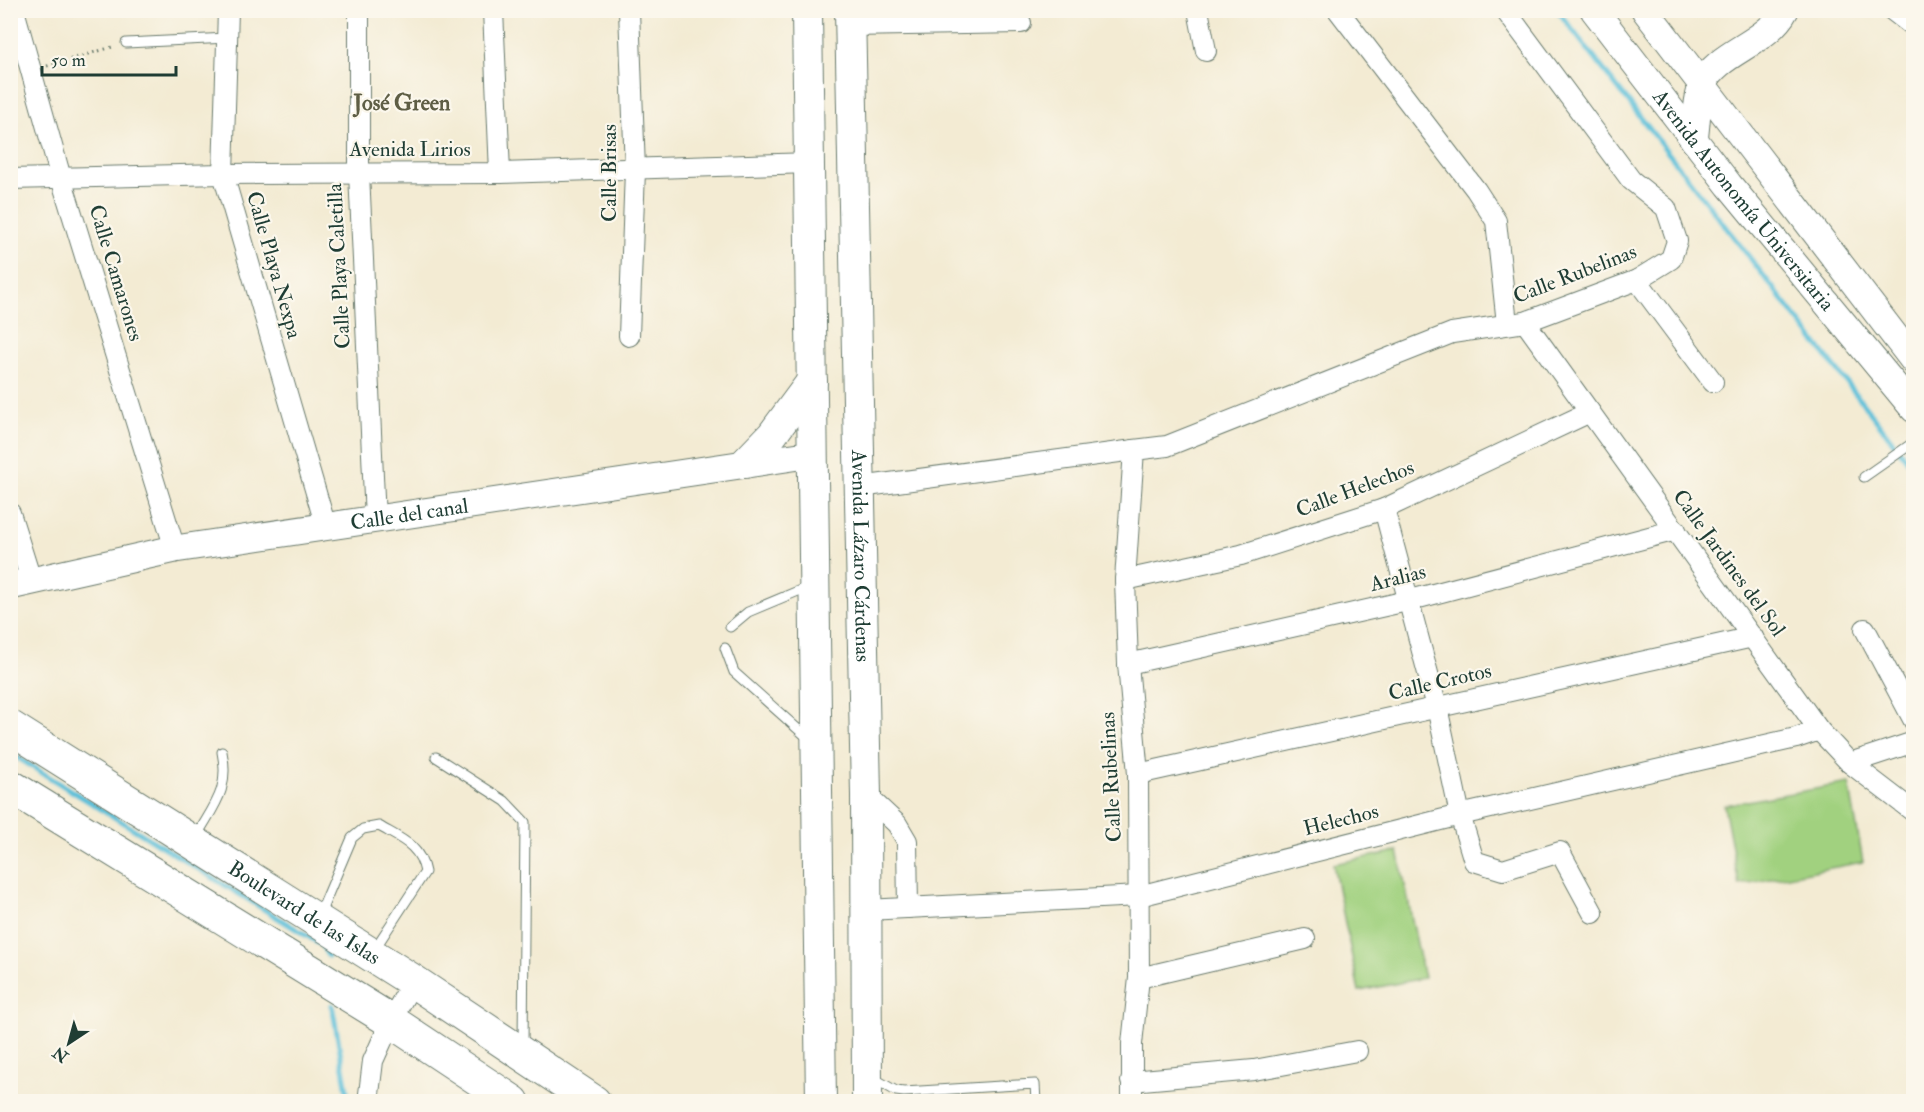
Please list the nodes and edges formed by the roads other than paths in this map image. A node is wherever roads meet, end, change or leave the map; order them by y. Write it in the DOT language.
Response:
graph roads {
  1 [pos="14,10"];
  2 [pos="228,10"];
  3 [pos="358,10"];
  4 [pos="493,10"];
  5 [pos="629,10"];
  6 [pos="807,10"];
  7 [pos="1198,10"];
  8 [pos="1338,10"];
  9 [pos="1505,10"];
  10 [pos="1594,10"];
  11 [pos="1645,10"];
  12 [pos="1785,10"];
  13 [pos="1801,10"];
  14 [pos="1892,10"];
  15 [pos="851,18"];
  16 [pos="1021,23"];
  17 [pos="1914,27"];
  18 [pos="229,38"];
  19 [pos="126,44"];
  20 [pos="1206,51"];
  21 [pos="1702,85"];
  22 [pos="1694,140"];
  23 [pos="810,163"];
  24 [pos="635,170"];
  25 [pos="358,173"];
  26 [pos="500,173"];
  27 [pos="223,174"];
  28 [pos="61,178"];
  29 [pos="10,179"];
  30 [pos="1637,280"];
  31 [pos="1516,323"];
  32 [pos="628,336"];
  33 [pos="1914,361"];
  34 [pos="812,381"];
  35 [pos="1713,381"];
  36 [pos="1905,385"];
  37 [pos="1914,409"];
  38 [pos="1590,412"];
  39 [pos="1913,443"];
  40 [pos="1134,450"];
  41 [pos="813,454"];
  42 [pos="745,463"];
  43 [pos="1864,477"];
  44 [pos="860,487"];
  45 [pos="1384,509"];
  46 [pos="10,513"];
  47 [pos="375,519"];
  48 [pos="326,527"];
  49 [pos="1676,530"];
  50 [pos="10,549"];
  51 [pos="175,549"];
  52 [pos="24,580"];
  53 [pos="1125,580"];
  54 [pos="814,584"];
  55 [pos="1407,601"];
  56 [pos="730,627"];
  57 [pos="1865,629"];
  58 [pos="1753,637"];
  59 [pos="725,648"];
  60 [pos="1128,664"];
  61 [pos="1437,707"];
  62 [pos="1914,721"];
  63 [pos="10,727"];
  64 [pos="1819,730"];
  65 [pos="1914,742"];
  66 [pos="817,745"];
  67 [pos="222,752"];
  68 [pos="436,757"];
  69 [pos="1850,763"];
  70 [pos="1138,774"];
  71 [pos="10,786"];
  72 [pos="866,795"];
  73 [pos="1914,812"];
  74 [pos="1460,815"];
  75 [pos="193,842"];
  76 [pos="1139,896"];
  77 [pos="908,908"];
  78 [pos="867,910"];
  79 [pos="1593,913"];
  80 [pos="317,920"];
  81 [pos="1305,939"];
  82 [pos="371,954"];
  83 [pos="1139,978"];
  84 [pos="413,981"];
  85 [pos="391,1021"];
  86 [pos="1357,1051"];
  87 [pos="523,1053"];
  88 [pos="1131,1082"];
  89 [pos="866,1087"];
  90 [pos="943,1089"];
  91 [pos="368,1101"];
  92 [pos="513,1101"];
  93 [pos="594,1101"];
  94 [pos="822,1101"];
  95 [pos="944,1101"];
  96 [pos="1036,1101"];
  97 [pos="1132,1101"];
  1 -- 28 [label="street, Calle Camarones"];
  2 -- 18 [label="street, Calle Playa Nexpa"];
  3 -- 25 [label="street, Calle Playa Caletilla"];
  4 -- 26 [label="street"];
  5 -- 24 [label="street, Calle Brisas"];
  6 -- 23 [label="main road"];
  7 -- 20 [label="street"];
  8 -- 31 [label="street"];
  9 -- 30 [label="street, Calle Rubelinas"];
  10 -- 22 [label="street, Avenida Autonomía Universitaria"];
  11 -- 21 [label="street, Avenida Autonomía Universitaria"];
  12 -- 21 [label="street"];
  13 -- 21 [label="street"];
  14 -- 17 [label="street"];
  15 -- 16 [label="street"];
  15 -- 44 [label="main road, Avenida Lázaro Cárdenas"];
  18 -- 19 [label="lane"];
  18 -- 27 [label="street, Calle Playa Nexpa"];
  21 -- 22 [label="street"];
  21 -- 33 [label="street, Avenida Autonomía Universitaria"];
  22 -- 36 [label="street, Avenida Autonomía Universitaria"];
  23 -- 24 [label="street, Avenida Lirios"];
  23 -- 34 [label="main road"];
  24 -- 26 [label="street, Avenida Lirios"];
  24 -- 32 [label="street, Calle Brisas"];
  25 -- 26 [label="street, Avenida Lirios"];
  25 -- 27 [label="street, Avenida Lirios"];
  25 -- 47 [label="street, Calle Playa Caletilla"];
  27 -- 28 [label="street, Avenida Lirios"];
  27 -- 48 [label="street, Calle Playa Nexpa"];
  28 -- 29 [label="street, Avenida Lirios"];
  28 -- 51 [label="street, Calle Camarones"];
  30 -- 31 [label="street, Calle Rubelinas"];
  30 -- 35 [label="street"];
  31 -- 38 [label="street, Calle Jardines del Sol"];
  31 -- 40 [label="street, Calle Rubelinas"];
  34 -- 41 [label="main road"];
  34 -- 42 [label="main road"];
  36 -- 37 [label="street, Avenida Autonomía Universitaria"];
  38 -- 45 [label="street, Calle Helechos"];
  38 -- 49 [label="street, Calle Jardines del Sol"];
  39 -- 43 [label="lane"];
  40 -- 44 [label="street, Calle Rubelinas"];
  40 -- 53 [label="street, Calle Rubelinas"];
  41 -- 42 [label="street, Calle del canal"];
  41 -- 54 [label="main road"];
  42 -- 47 [label="street, Calle del canal"];
  44 -- 72 [label="main road, Avenida Lázaro Cárdenas"];
  45 -- 53 [label="street, Calle Helechos"];
  45 -- 55 [label="street"];
  46 -- 52 [label="street"];
  47 -- 48 [label="street, Calle del canal"];
  48 -- 51 [label="street, Calle del canal"];
  49 -- 55 [label="street, Aralias"];
  49 -- 58 [label="street, Calle Jardines del Sol"];
  50 -- 52 [label="street"];
  51 -- 52 [label="street, Calle del canal"];
  53 -- 60 [label="street, Calle Rubelinas"];
  54 -- 56 [label="lane"];
  54 -- 66 [label="main road"];
  55 -- 60 [label="street, Aralias"];
  55 -- 61 [label="street"];
  57 -- 62 [label="street"];
  58 -- 61 [label="street, Calle Crotos"];
  58 -- 64 [label="street, Calle Jardines del Sol"];
  59 -- 66 [label="lane"];
  60 -- 70 [label="street, Calle Rubelinas"];
  61 -- 70 [label="street, Calle Crotos"];
  61 -- 74 [label="street"];
  63 -- 75 [label="highway, Boulevard de las Islas"];
  64 -- 69 [label="street, Calle Jardines del Sol"];
  64 -- 74 [label="street, Helechos"];
  65 -- 69 [label="street"];
  66 -- 94 [label="main road"];
  67 -- 75 [label="lane"];
  68 -- 87 [label="lane"];
  69 -- 73 [label="street, Calle Jardines del Sol"];
  70 -- 76 [label="street, Calle Rubelinas"];
  71 -- 85 [label="highway"];
  72 -- 77 [label="street"];
  72 -- 78 [label="main road, Avenida Lázaro Cárdenas"];
  74 -- 76 [label="street, Helechos"];
  74 -- 79 [label="street"];
  75 -- 80 [label="highway, Boulevard de las Islas"];
  76 -- 77 [label="street, Helechos"];
  76 -- 83 [label="street, Calle Rubelinas"];
  77 -- 78 [label="street, Helechos"];
  78 -- 89 [label="main road, Avenida Lázaro Cárdenas"];
  80 -- 82 [label="highway, Boulevard de las Islas"];
  80 -- 82 [label="lane"];
  81 -- 83 [label="street"];
  82 -- 84 [label="highway, Boulevard de las Islas"];
  83 -- 88 [label="street, Calle Rubelinas"];
  84 -- 85 [label="street"];
  84 -- 87 [label="highway, Boulevard de las Islas"];
  85 -- 91 [label="street"];
  85 -- 92 [label="highway"];
  86 -- 88 [label="street"];
  87 -- 93 [label="highway, Boulevard de las Islas"];
  88 -- 97 [label="street, Calle Rubelinas"];
  89 -- 90 [label="lane"];
  90 -- 95 [label="lane"];
  90 -- 96 [label="lane"];
}
